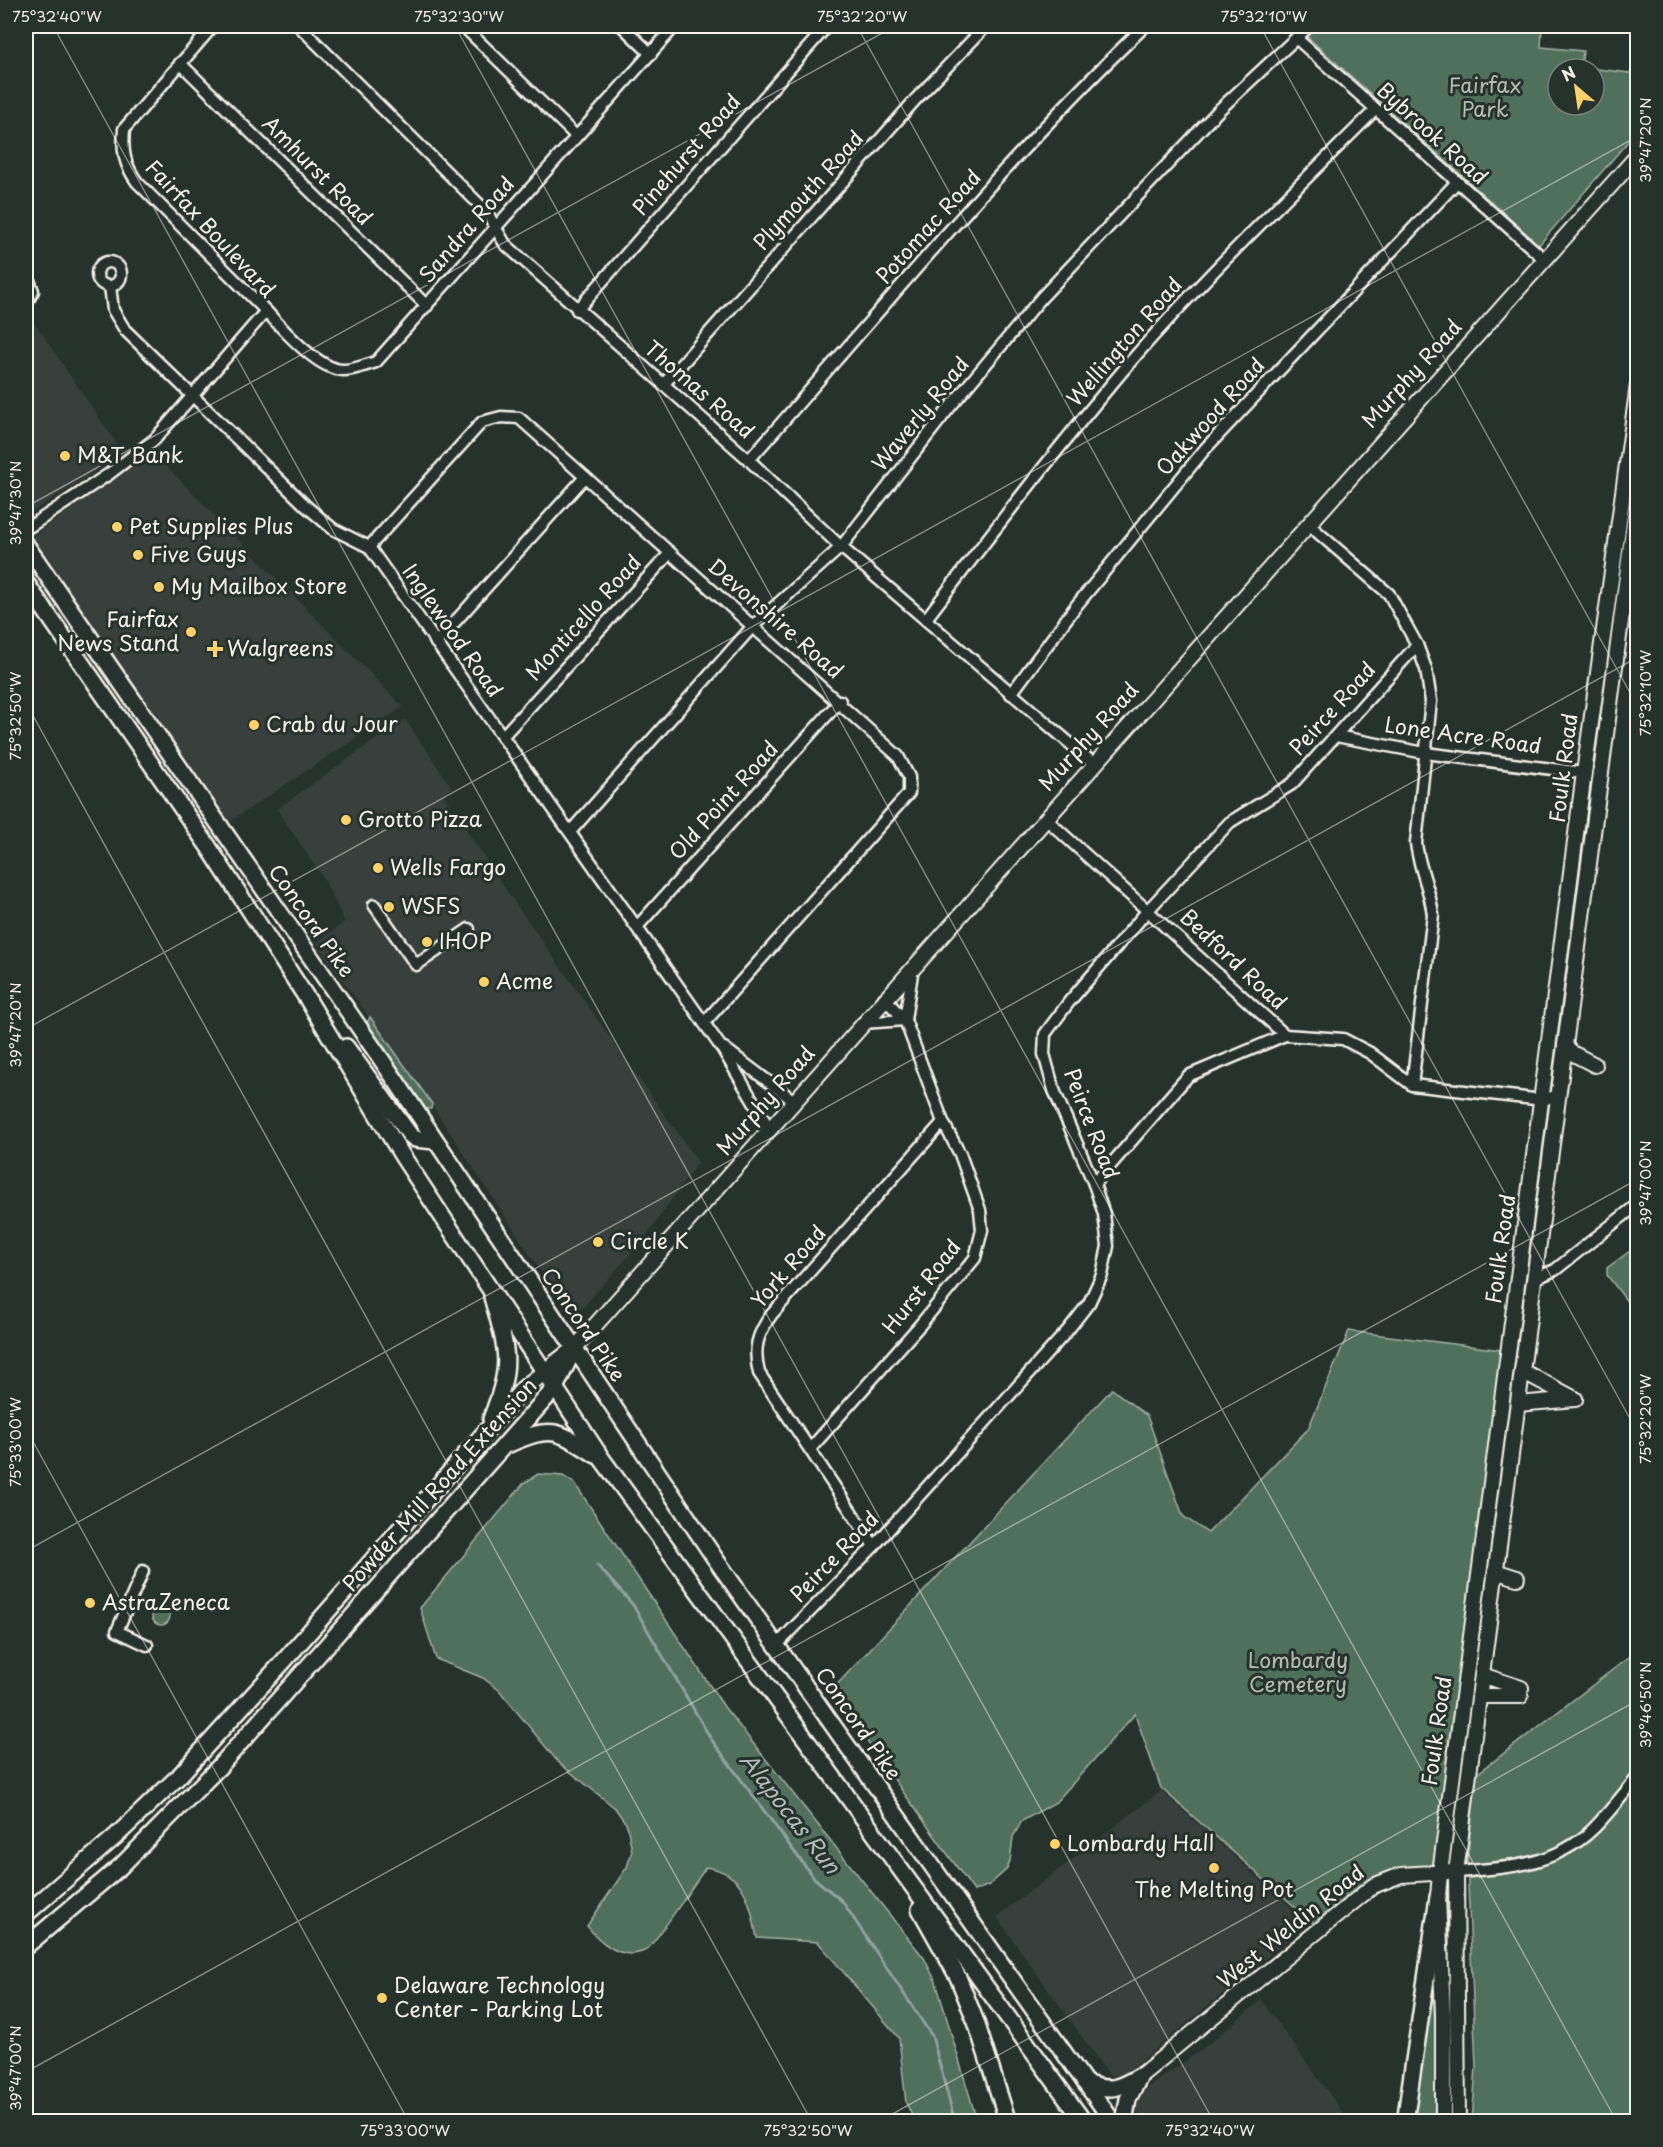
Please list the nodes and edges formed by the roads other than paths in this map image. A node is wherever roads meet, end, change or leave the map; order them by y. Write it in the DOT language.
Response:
graph roads {
  1 [pos="213,26"];
  2 [pos="299,26"];
  3 [pos="463,26"];
  4 [pos="622,26"];
  5 [pos="675,26"];
  6 [pos="827,26"];
  7 [pos="986,26"];
  8 [pos="1145,26"];
  9 [pos="1309,26"];
  10 [pos="1296,38"];
  11 [pos="651,54"];
  12 [pos="180,63"];
  13 [pos="1375,110"];
  14 [pos="576,136"];
  15 [pos="1638,154"];
  16 [pos="1632,164"];
  17 [pos="1457,182"];
  18 [pos="496,227"];
  19 [pos="1543,258"];
  20 [pos="26,272"];
  21 [pos="110,286"];
  22 [pos="26,304"];
  23 [pos="427,306"];
  24 [pos="577,310"];
  25 [pos="266,311"];
  26 [pos="663,385"];
  27 [pos="1638,385"];
  28 [pos="191,394"];
  29 [pos="1636,408"];
  30 [pos="749,460"];
  31 [pos="585,477"];
  32 [pos="1638,492"];
  33 [pos="1308,524"];
  34 [pos="26,530"];
  35 [pos="26,545"];
  36 [pos="369,547"];
  37 [pos="841,547"];
  38 [pos="670,553"];
  39 [pos="26,583"];
  40 [pos="926,619"];
  41 [pos="753,626"];
  42 [pos="436,643"];
  43 [pos="1417,645"];
  44 [pos="1011,693"];
  45 [pos="840,701"];
  46 [pos="1336,736"];
  47 [pos="502,737"];
  48 [pos="1425,753"];
  49 [pos="1094,764"];
  50 [pos="1584,773"];
  51 [pos="1045,818"];
  52 [pos="570,832"];
  53 [pos="374,905"];
  54 [pos="1149,909"];
  55 [pos="637,927"];
  56 [pos="469,928"];
  57 [pos="914,965"];
  58 [pos="884,998"];
  59 [pos="308,1000"];
  60 [pos="905,1020"];
  61 [pos="704,1023"];
  62 [pos="862,1023"];
  63 [pos="1285,1035"];
  64 [pos="719,1044"];
  65 [pos="1565,1045"];
  66 [pos="1594,1065"];
  67 [pos="1412,1085"];
  68 [pos="1558,1095"];
  69 [pos="1543,1100"];
  70 [pos="794,1101"];
  71 [pos="943,1122"];
  72 [pos="769,1128"];
  73 [pos="435,1141"];
  74 [pos="1094,1184"];
  75 [pos="1638,1204"];
  76 [pos="1534,1279"];
  77 [pos="486,1280"];
  78 [pos="574,1349"];
  79 [pos="544,1370"];
  80 [pos="1522,1371"];
  81 [pos="555,1388"];
  82 [pos="1518,1404"];
  83 [pos="487,1429"];
  84 [pos="503,1446"];
  85 [pos="811,1448"];
  86 [pos="602,1459"];
  87 [pos="1491,1484"];
  88 [pos="1506,1486"];
  89 [pos="874,1546"];
  90 [pos="143,1571"];
  91 [pos="1496,1571"];
  92 [pos="1517,1578"];
  93 [pos="147,1645"];
  94 [pos="777,1645"];
  95 [pos="1482,1675"];
  96 [pos="1479,1696"];
  97 [pos="1638,1777"];
  98 [pos="886,1852"];
  99 [pos="1456,1872"];
  100 [pos="1440,1873"];
  101 [pos="1438,1897"];
  102 [pos="26,1914"];
  103 [pos="26,1946"];
  104 [pos="1140,2076"];
  105 [pos="1085,2083"];
  106 [pos="1008,2121"];
  107 [pos="1084,2121"];
  108 [pos="1113,2121"];
  109 [pos="1124,2121"];
  110 [pos="1405,2121"];
  111 [pos="1443,2121"];
  112 [pos="1458,2121"];
  1 -- 12 [label="street, Fairfax Boulevard"];
  2 -- 18 [label="street, Thomas Road"];
  3 -- 14 [label="street"];
  4 -- 11 [label="street"];
  5 -- 11 [label="street, Sandra Road"];
  6 -- 24 [label="street, Pinehurst Road"];
  7 -- 26 [label="street, Plymouth Road"];
  8 -- 30 [label="street, Potomac Road"];
  9 -- 10 [label="street, Waverly Road"];
  10 -- 13 [label="street, Bybrook Road"];
  10 -- 37 [label="street, Waverly Road"];
  11 -- 14 [label="street, Sandra Road"];
  12 -- 23 [label="street, Amhurst Road"];
  12 -- 25 [label="street, Fairfax Boulevard"];
  13 -- 17 [label="street, Bybrook Road"];
  13 -- 40 [label="street, Wellington Road"];
  14 -- 18 [label="street, Sandra Road"];
  15 -- 16 [label="main road, Murphy Road"];
  16 -- 19 [label="main road, Murphy Road"];
  17 -- 19 [label="street, Bybrook Road"];
  17 -- 44 [label="street, Oakwood Road"];
  18 -- 23 [label="street, Sandra Road"];
  18 -- 24 [label="street, Thomas Road"];
  19 -- 33 [label="main road, Murphy Road"];
  20 -- 22 [label="street"];
  21 -- 28 [label="street, Inglewood Road"];
  23 -- 25 [label="street, Sandra Road"];
  24 -- 26 [label="street, Thomas Road"];
  25 -- 28 [label="street, Fairfax Boulevard"];
  26 -- 30 [label="street, Thomas Road"];
  27 -- 29 [label="main road, Foulk Road"];
  28 -- 34 [label="street, Fairfax Boulevard"];
  28 -- 36 [label="street, Inglewood Road"];
  29 -- 50 [label="main road, Foulk Road"];
  30 -- 37 [label="street, Thomas Road"];
  31 -- 36 [label="street, Devonshire Road"];
  31 -- 38 [label="street, Devonshire Road"];
  31 -- 42 [label="street"];
  32 -- 65 [label="main road, Foulk Road"];
  33 -- 43 [label="street"];
  33 -- 49 [label="main road, Murphy Road"];
  35 -- 73 [label="highway, Concord Pike"];
  36 -- 42 [label="street, Inglewood Road"];
  37 -- 40 [label="street, Thomas Road"];
  37 -- 41 [label="street, Waverly Road"];
  38 -- 41 [label="street, Devonshire Road"];
  38 -- 47 [label="street, Monticello Road"];
  39 -- 59 [label="highway, Concord Pike"];
  40 -- 44 [label="street, Thomas Road"];
  41 -- 45 [label="street, Devonshire Road"];
  41 -- 52 [label="street, Waverly Road"];
  42 -- 47 [label="street, Inglewood Road"];
  43 -- 46 [label="street, Peirce Road"];
  43 -- 48 [label="street"];
  44 -- 49 [label="street, Thomas Road"];
  45 -- 55 [label="street, Old Point Road"];
  45 -- 61 [label="street, Devonshire Road"];
  46 -- 48 [label="street, Lone Acre Road"];
  46 -- 54 [label="street, Peirce Road"];
  47 -- 52 [label="street, Inglewood Road"];
  48 -- 50 [label="street, Lone Acre Road"];
  48 -- 67 [label="street"];
  49 -- 51 [label="main road, Murphy Road"];
  50 -- 69 [label="main road, Foulk Road"];
  51 -- 54 [label="street, Bedford Road"];
  51 -- 57 [label="main road, Murphy Road"];
  52 -- 55 [label="street, Inglewood Road"];
  53 -- 56 [label="street"];
  54 -- 63 [label="street, Bedford Road"];
  54 -- 74 [label="street, Peirce Road"];
  55 -- 61 [label="street, Inglewood Road"];
  57 -- 58 [label="main road, Murphy Road"];
  57 -- 60 [label="street"];
  58 -- 60 [label="street, Hurst Road"];
  58 -- 62 [label="main road, Murphy Road"];
  59 -- 73 [label="highway"];
  59 -- 77 [label="highway, Concord Pike"];
  60 -- 62 [label="street"];
  60 -- 71 [label="street, Hurst Road"];
  61 -- 64 [label="street, Inglewood Road"];
  62 -- 70 [label="main road, Murphy Road"];
  63 -- 67 [label="street, Bedford Road"];
  63 -- 74 [label="street"];
  64 -- 70 [label="street, Inglewood Road"];
  64 -- 72 [label="street, Inglewood Road"];
  65 -- 66 [label="main road"];
  65 -- 68 [label="main road, Foulk Road"];
  67 -- 69 [label="street"];
  68 -- 69 [label="street"];
  68 -- 76 [label="main road, Foulk Road"];
  69 -- 87 [label="main road, Foulk Road"];
  70 -- 72 [label="main road, Murphy Road"];
  71 -- 85 [label="street, Hurst Road"];
  71 -- 85 [label="street, York Road"];
  72 -- 78 [label="main road, Murphy Road"];
  73 -- 78 [label="highway, Concord Pike"];
  74 -- 89 [label="street, Peirce Road"];
  75 -- 76 [label="street"];
  76 -- 80 [label="main road, Foulk Road"];
  77 -- 79 [label="highway, Concord Pike"];
  77 -- 83 [label="highway"];
  78 -- 79 [label="highway, Powder Mill Road Extension"];
  78 -- 81 [label="highway, Powder Mill Road Extension"];
  78 -- 94 [label="highway, Concord Pike"];
  79 -- 81 [label="highway, Concord Pike"];
  79 -- 83 [label="highway, Powder Mill Road Extension"];
  80 -- 82 [label="main road, Foulk Road"];
  80 -- 82 [label="main road"];
  81 -- 84 [label="highway, Powder Mill Road Extension"];
  81 -- 86 [label="highway, Concord Pike"];
  82 -- 88 [label="main road, Foulk Road"];
  83 -- 102 [label="highway, Powder Mill Road Extension"];
  84 -- 86 [label="highway"];
  84 -- 103 [label="highway, Powder Mill Road Extension"];
  85 -- 89 [label="street, York Road"];
  86 -- 98 [label="highway, Concord Pike"];
  87 -- 88 [label="street"];
  87 -- 100 [label="main road, Foulk Road"];
  88 -- 91 [label="main road, Foulk Road"];
  89 -- 94 [label="street, Peirce Road"];
  90 -- 93 [label="street"];
  91 -- 92 [label="main road"];
  91 -- 95 [label="main road, Foulk Road"];
  94 -- 105 [label="highway, Concord Pike"];
  95 -- 96 [label="main road, Foulk Road"];
  95 -- 96 [label="main road"];
  96 -- 99 [label="main road, Foulk Road"];
  97 -- 99 [label="street, West Weldin Road"];
  98 -- 106 [label="highway"];
  98 -- 107 [label="highway, Concord Pike"];
  99 -- 100 [label="main road, West Weldin Road"];
  99 -- 112 [label="main road, Foulk Road"];
  100 -- 101 [label="main road, Foulk Road"];
  100 -- 104 [label="main road, West Weldin Road"];
  101 -- 110 [label="highway"];
  101 -- 111 [label="main road, Foulk Road"];
  104 -- 105 [label="highway"];
  104 -- 109 [label="highway"];
  105 -- 108 [label="highway, Concord Pike"];
}
